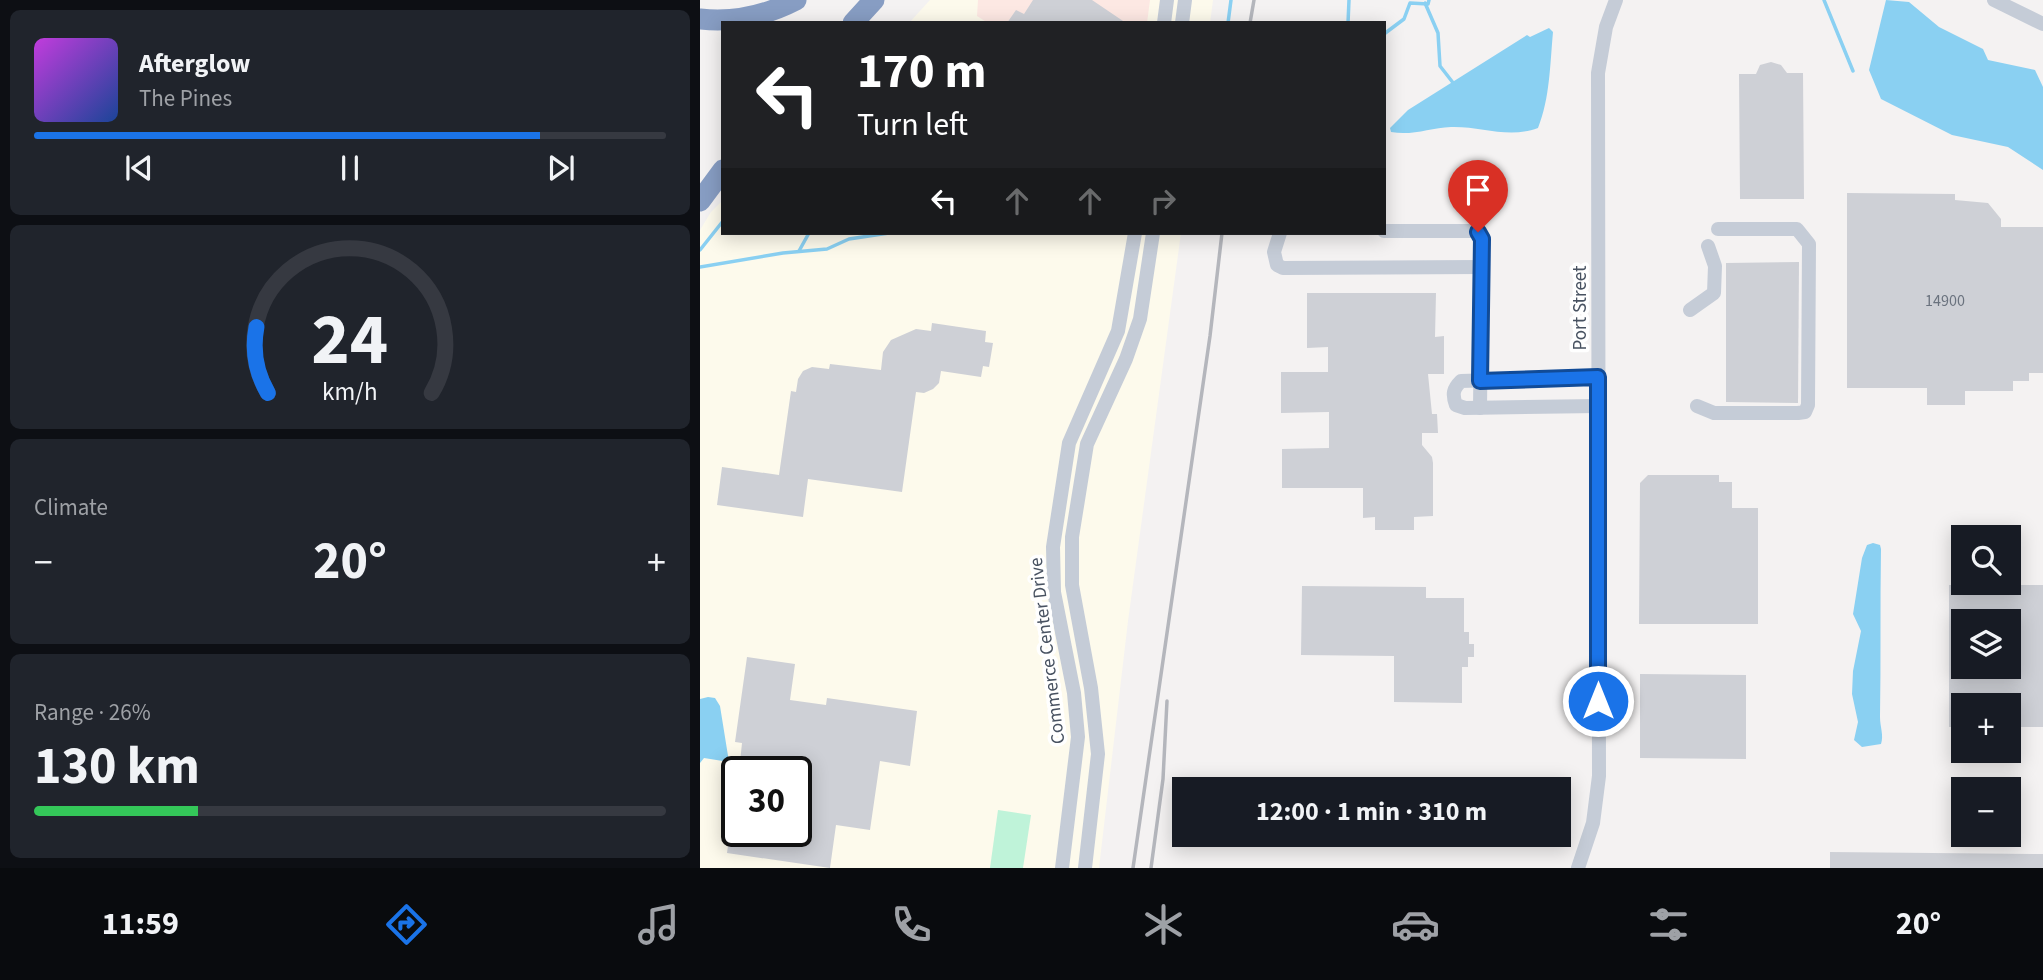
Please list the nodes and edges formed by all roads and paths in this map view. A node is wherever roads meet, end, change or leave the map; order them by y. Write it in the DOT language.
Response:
graph roads {
  1 [pos="796,0"];
  2 [pos="874,0"];
  3 [pos="1167,0"];
  4 [pos="1185,0"];
  5 [pos="1616,0"];
  6 [pos="1994,0"];
  7 [pos="700,19"];
  8 [pos="855,21"];
  9 [pos="1164,21"];
  10 [pos="1182,21"];
  11 [pos="2043,24"];
  12 [pos="721,173"];
  13 [pos="700,201"];
  14 [pos="1718,229"];
  15 [pos="1386,231"];
  16 [pos="1135,235"];
  17 [pos="1153,235"];
  18 [pos="1279,235"];
  19 [pos="1708,246"];
  20 [pos="1481,267"];
  21 [pos="1690,310"];
  22 [pos="1598,377"];
  23 [pos="1480,381"];
  24 [pos="1598,406"];
  25 [pos="1697,406"];
  26 [pos="1480,408"];
  27 [pos="1062,868"];
  28 [pos="1085,868"];
  29 [pos="1578,868"];
  1 -- 7 [label="highway"];
  2 -- 8 [label="highway"];
  3 -- 9 [label="street"];
  4 -- 10 [label="street"];
  5 -- 22 [label="street, Port Street"];
  6 -- 11 [label="street"];
  12 -- 13 [label="highway"];
  14 -- 25 [label="street"];
  15 -- 20 [label="street"];
  16 -- 27 [label="street, Commerce Center Drive"];
  17 -- 28 [label="street, Commerce Center Drive"];
  18 -- 20 [label="street"];
  19 -- 21 [label="street"];
  20 -- 23 [label="street"];
  22 -- 23 [label="street"];
  22 -- 24 [label="street, Port Street"];
  23 -- 26 [label="street"];
  23 -- 26 [label="street"];
  24 -- 26 [label="street"];
  24 -- 29 [label="street, Port Street"];
}
